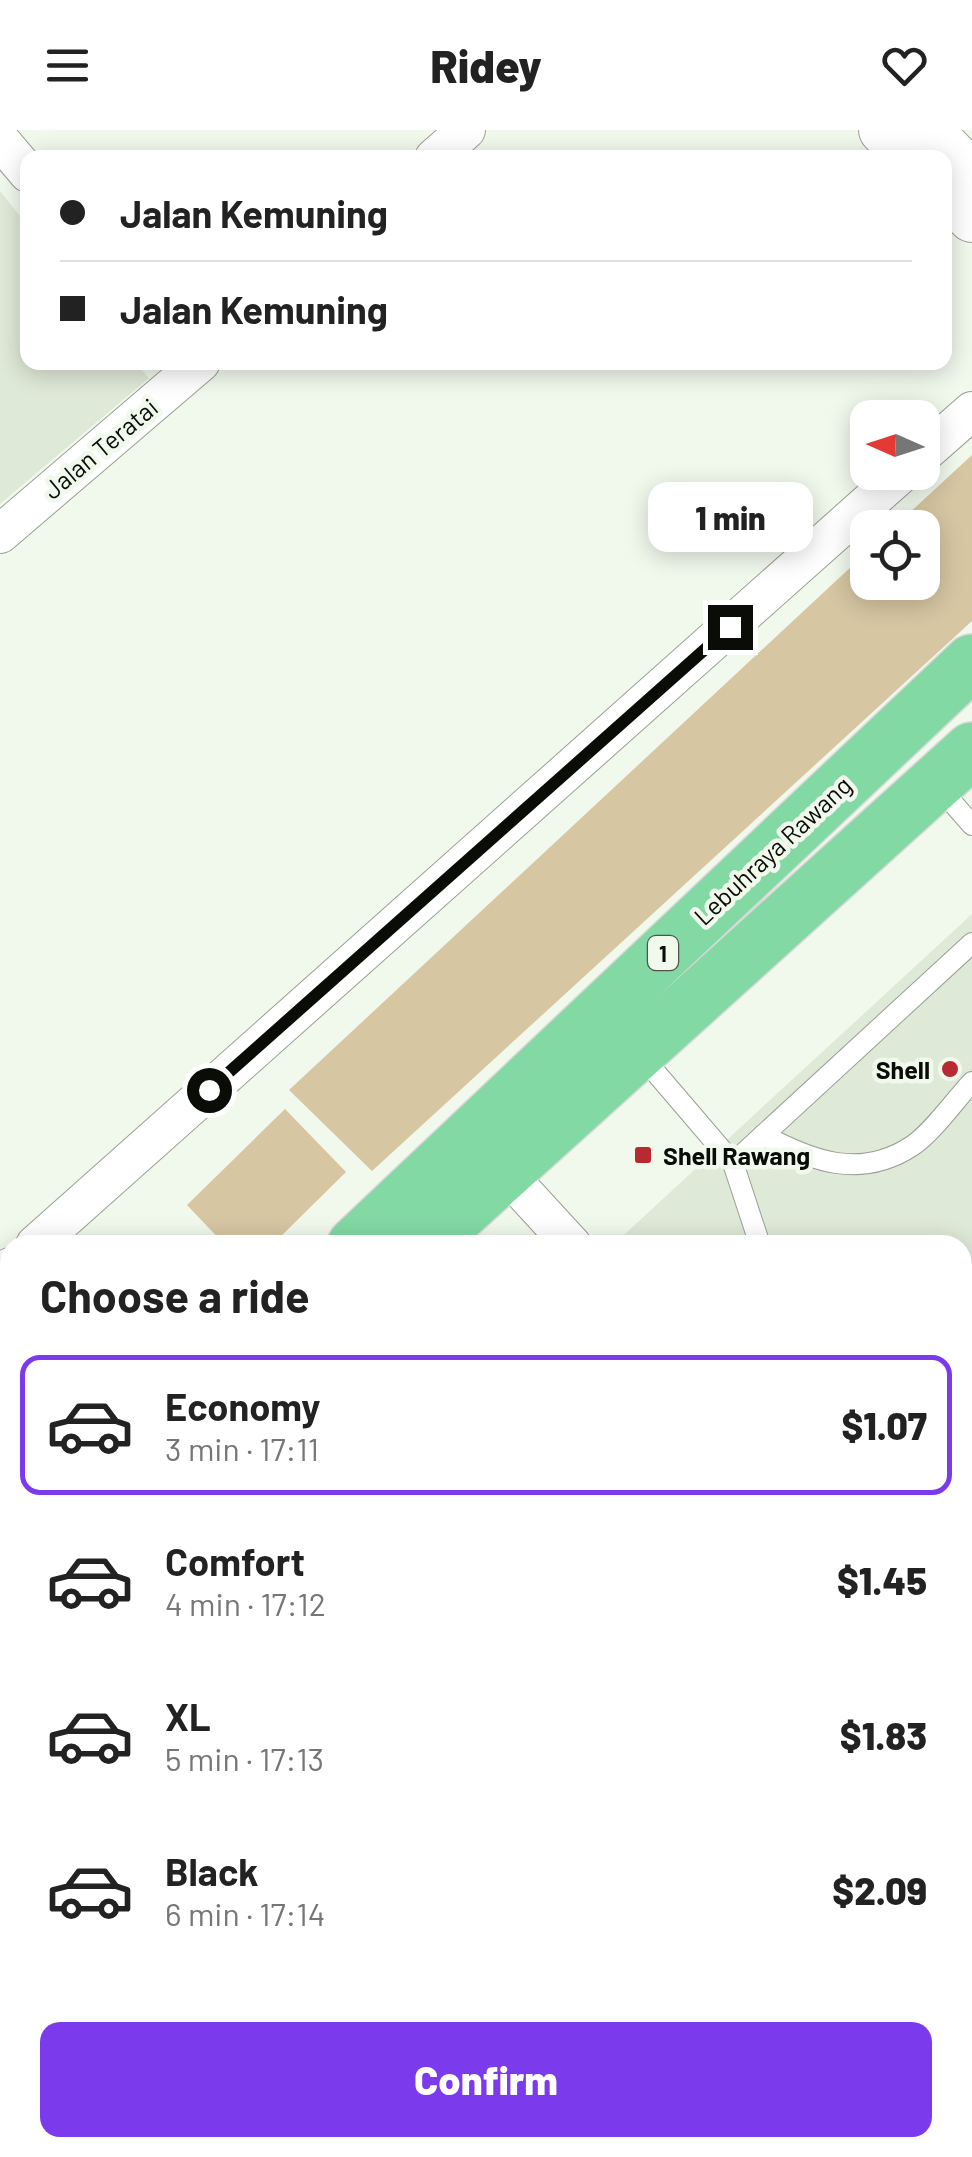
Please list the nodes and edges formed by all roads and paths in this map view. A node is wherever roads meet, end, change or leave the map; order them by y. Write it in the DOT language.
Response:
graph roads {
  1 [pos="466,130"];
  2 [pos="884,130"];
  3 [pos="928,130"];
  4 [pos="0,140"];
  5 [pos="443,150"];
  6 [pos="903,150"];
  7 [pos="947,150"];
  8 [pos="952,155"];
  9 [pos="20,164"];
  10 [pos="972,176"];
  11 [pos="952,198"];
  12 [pos="972,218"];
  13 [pos="186,370"];
  14 [pos="972,411"];
  15 [pos="940,439"];
  16 [pos="883,490"];
  17 [pos="0,534"];
  18 [pos="972,662"];
  19 [pos="954,766"];
  20 [pos="972,824"];
  21 [pos="972,943"];
  22 [pos="638,1052"];
  23 [pos="972,1082"];
  24 [pos="763,1135"];
  25 [pos="732,1163"];
  26 [pos="505,1172"];
  27 [pos="46,1235"];
  28 [pos="366,1235"];
  29 [pos="435,1235"];
  30 [pos="563,1235"];
  31 [pos="757,1235"];
  1 -- 5 [label="street"];
  2 -- 6 [label="street"];
  3 -- 7 [label="street"];
  4 -- 9 [label="street"];
  8 -- 10 [label="street"];
  11 -- 12 [label="street"];
  13 -- 17 [label="street, Jalan Teratai"];
  14 -- 15 [label="street"];
  16 -- 27 [label="street"];
  18 -- 28 [label="main road, Lebuhraya Rawang / 1"];
  19 -- 20 [label="lane"];
  19 -- 22 [label="main road, 1"];
  21 -- 24 [label="lane"];
  22 -- 25 [label="lane"];
  22 -- 26 [label="main road, 1"];
  23 -- 24 [label="lane"];
  24 -- 25 [label="lane"];
  25 -- 31 [label="lane"];
  26 -- 29 [label="main road, 1"];
  26 -- 30 [label="street"];
}
